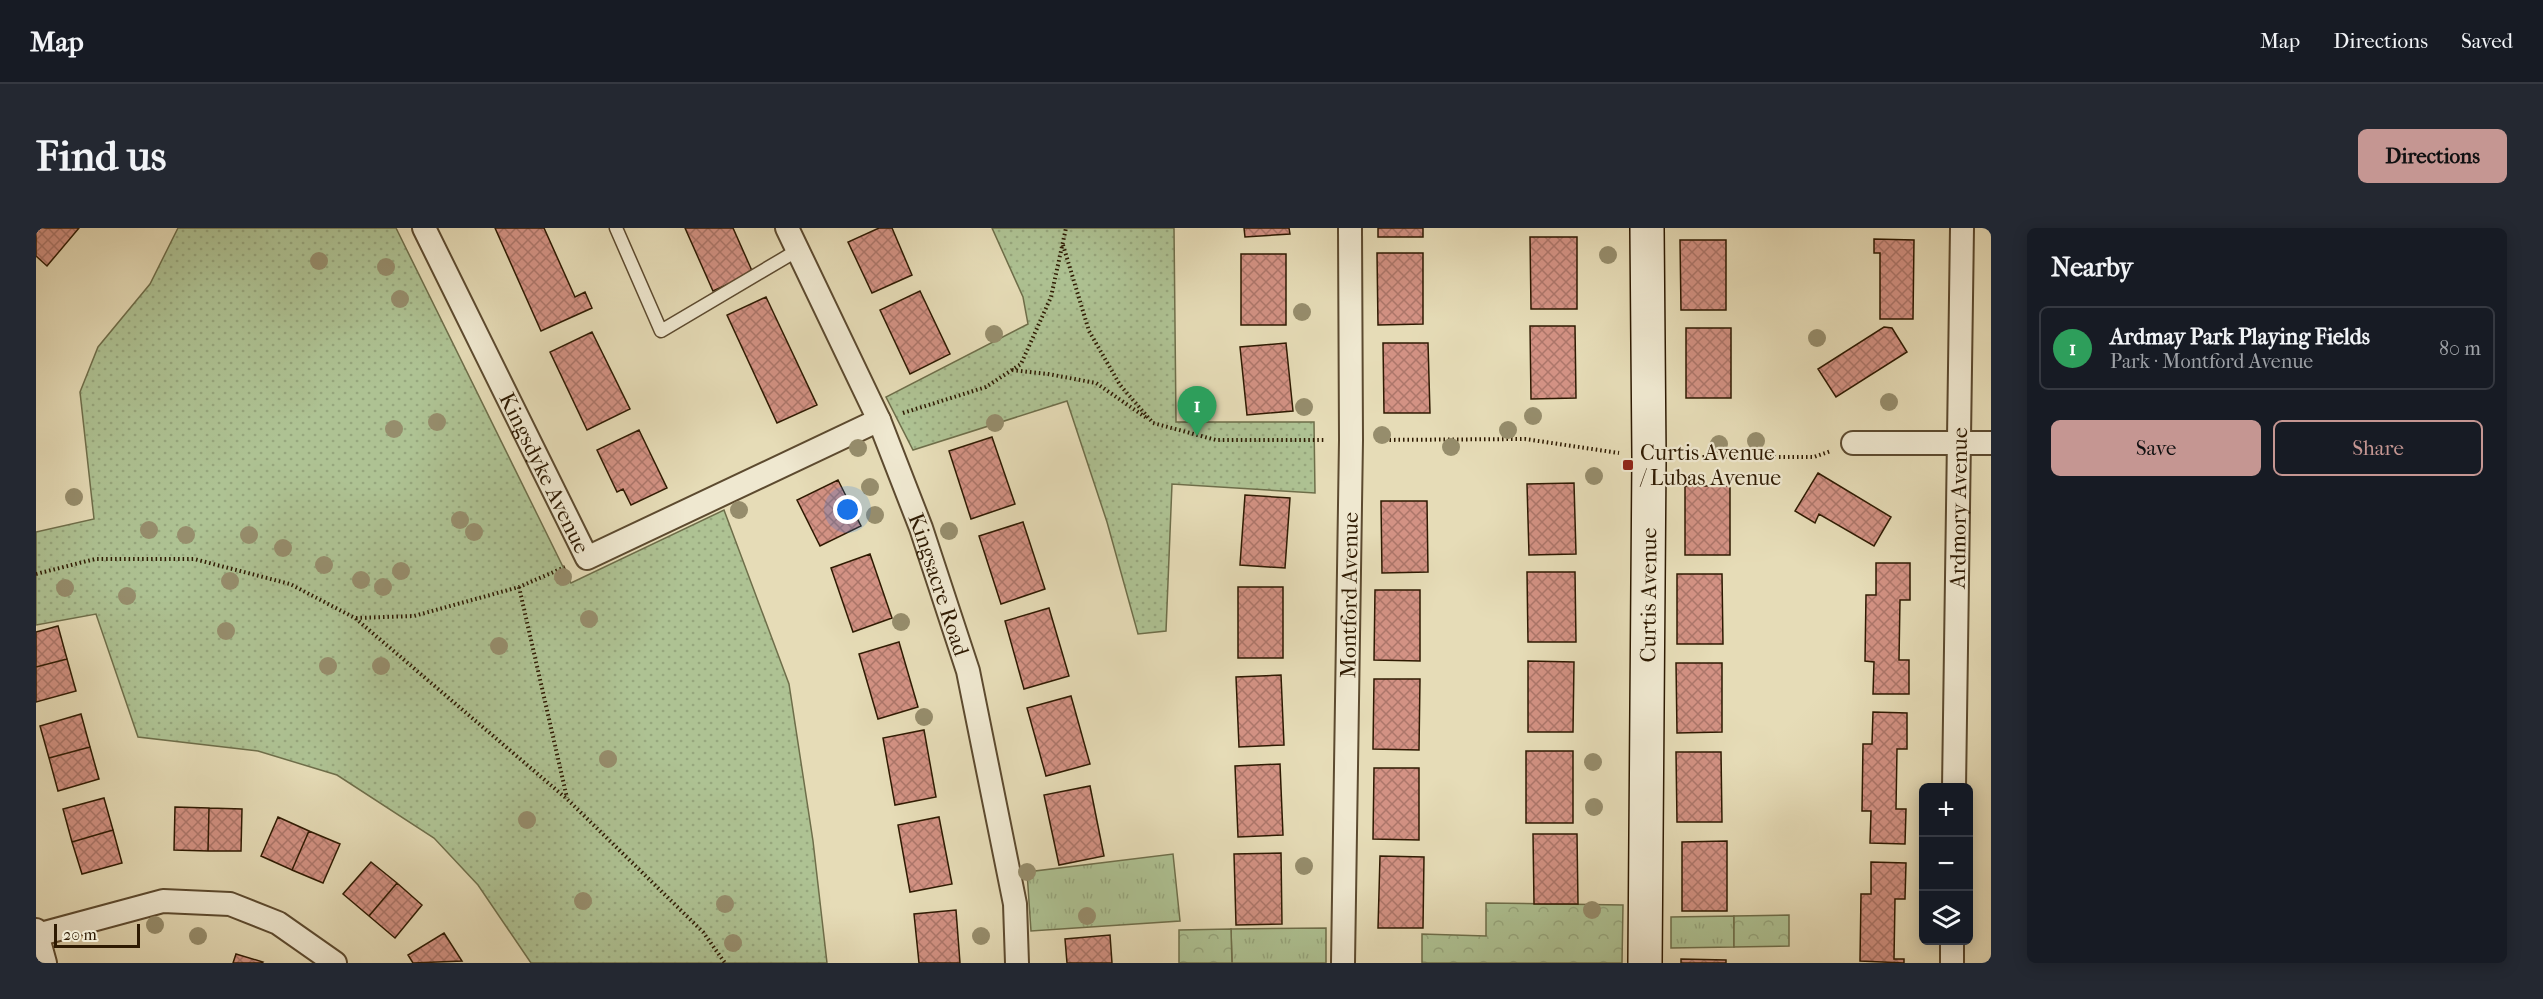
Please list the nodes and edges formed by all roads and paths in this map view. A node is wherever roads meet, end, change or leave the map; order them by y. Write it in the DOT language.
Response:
graph roads {
  1 [pos="424,228"];
  2 [pos="616,228"];
  3 [pos="787,228"];
  4 [pos="1066,228"];
  5 [pos="1350,228"];
  6 [pos="1647,228"];
  7 [pos="1962,228"];
  8 [pos="1063,245"];
  9 [pos="798,250"];
  10 [pos="1011,370"];
  11 [pos="879,420"];
  12 [pos="1153,423"];
  13 [pos="1351,440"];
  14 [pos="1853,443"];
  15 [pos="1959,443"];
  16 [pos="1991,443"];
  17 [pos="1649,457"];
  18 [pos="586,558"];
  19 [pos="36,574"];
  20 [pos="519,587"];
  21 [pos="355,618"];
  22 [pos="1954,783"];
  23 [pos="567,799"];
  24 [pos="37,932"];
  25 [pos="1952,945"];
  26 [pos="45,963"];
  27 [pos="335,963"];
  28 [pos="725,963"];
  29 [pos="1017,963"];
  30 [pos="1343,963"];
  31 [pos="1645,963"];
  32 [pos="1952,963"];
  1 -- 18 [label="street, Kingsdyke Avenue"];
  2 -- 9 [label="lane"];
  3 -- 9 [label="street, Kingsacre Road"];
  4 -- 8 [label="path"];
  5 -- 13 [label="street, Montford Avenue"];
  6 -- 17 [label="street, Curtis Avenue"];
  7 -- 15 [label="street, Ardmory Avenue"];
  8 -- 10 [label="path"];
  8 -- 12 [label="path"];
  9 -- 11 [label="street, Kingsacre Road"];
  10 -- 11 [label="path"];
  10 -- 12 [label="path"];
  11 -- 18 [label="street, Kingsdyke Avenue"];
  11 -- 29 [label="street, Kingsacre Road"];
  12 -- 13 [label="path"];
  13 -- 17 [label="path"];
  13 -- 30 [label="street, Montford Avenue"];
  14 -- 15 [label="street"];
  14 -- 17 [label="path"];
  15 -- 16 [label="street"];
  15 -- 22 [label="street, Ardmory Avenue"];
  17 -- 31 [label="street, Curtis Avenue"];
  18 -- 20 [label="path"];
  19 -- 21 [label="path"];
  20 -- 21 [label="path"];
  20 -- 23 [label="path"];
  21 -- 23 [label="path"];
  23 -- 28 [label="path"];
  24 -- 26 [label="street"];
  24 -- 27 [label="street"];
  25 -- 32 [label="street"];
}
